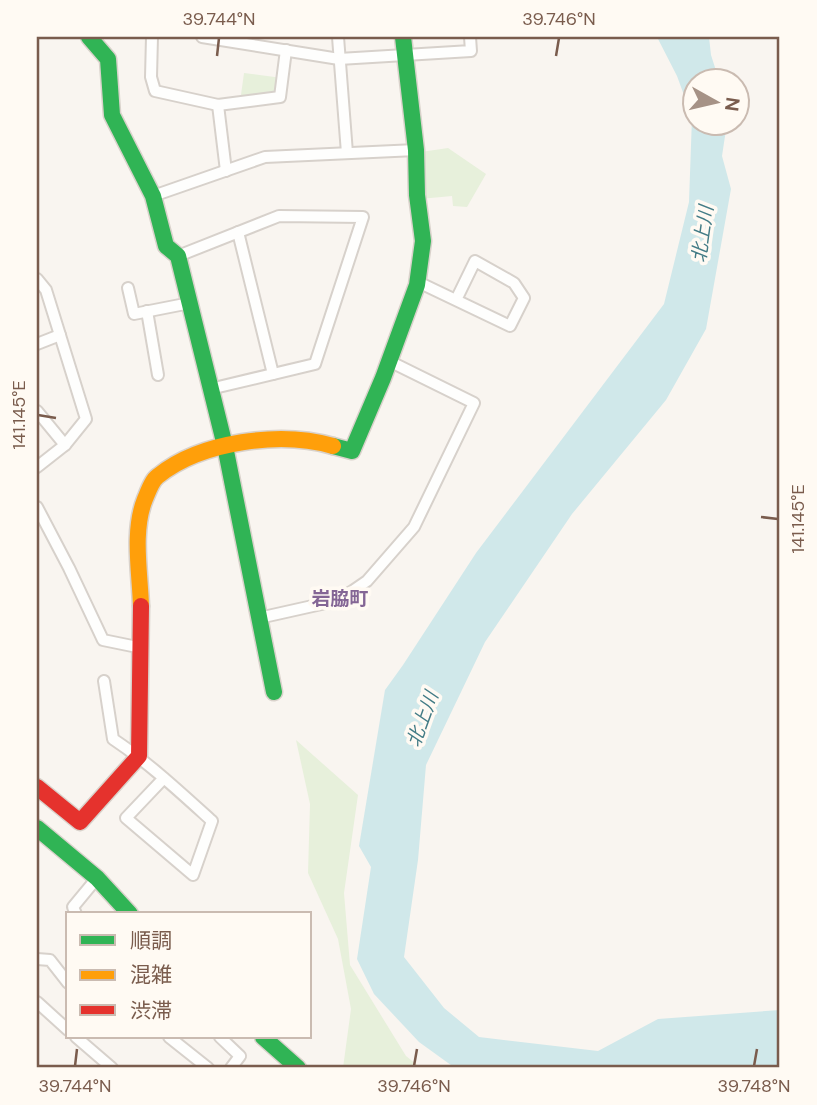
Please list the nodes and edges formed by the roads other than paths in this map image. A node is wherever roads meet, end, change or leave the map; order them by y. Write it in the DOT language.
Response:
graph roads {
  1 [pos="89,37"];
  2 [pos="152,37"];
  3 [pos="202,37"];
  4 [pos="338,37"];
  5 [pos="403,37"];
  6 [pos="470,37"];
  7 [pos="286,50"];
  8 [pos="405,54"];
  9 [pos="339,59"];
  10 [pos="218,105"];
  11 [pos="416,150"];
  12 [pos="347,153"];
  13 [pos="226,171"];
  14 [pos="153,196"];
  15 [pos="238,232"];
  16 [pos="178,256"];
  17 [pos="37,279"];
  18 [pos="418,282"];
  19 [pos="128,288"];
  20 [pos="456,300"];
  21 [pos="190,303"];
  22 [pos="147,311"];
  23 [pos="60,335"];
  24 [pos="37,344"];
  25 [pos="389,361"];
  26 [pos="273,374"];
  27 [pos="158,375"];
  28 [pos="211,389"];
  29 [pos="37,411"];
  30 [pos="65,445"];
  31 [pos="225,446"];
  32 [pos="37,467"];
  33 [pos="37,507"];
  34 [pos="260,618"];
  35 [pos="142,648"];
  36 [pos="104,681"];
  37 [pos="274,692"];
  38 [pos="139,756"];
  39 [pos="164,778"];
  40 [pos="37,787"];
  41 [pos="37,828"];
  42 [pos="97,878"];
  43 [pos="75,912"];
  44 [pos="128,912"];
  45 [pos="37,959"];
  46 [pos="66,980"];
  47 [pos="37,1002"];
  48 [pos="66,1028"];
  49 [pos="77,1038"];
  50 [pos="170,1038"];
  51 [pos="221,1038"];
  52 [pos="264,1038"];
  53 [pos="112,1068"];
  54 [pos="208,1068"];
  55 [pos="231,1068"];
  56 [pos="298,1068"];
  1 -- 14 [label="street"];
  2 -- 10 [label="street"];
  3 -- 7 [label="street"];
  4 -- 9 [label="street"];
  5 -- 8 [label="street"];
  6 -- 8 [label="street"];
  7 -- 9 [label="street"];
  7 -- 10 [label="street"];
  8 -- 9 [label="street"];
  8 -- 11 [label="street"];
  9 -- 12 [label="street"];
  10 -- 13 [label="street"];
  11 -- 12 [label="street"];
  11 -- 18 [label="street"];
  12 -- 13 [label="street"];
  13 -- 14 [label="street"];
  14 -- 16 [label="street"];
  15 -- 16 [label="street"];
  15 -- 26 [label="street"];
  15 -- 26 [label="street"];
  16 -- 21 [label="street"];
  17 -- 23 [label="street"];
  18 -- 20 [label="street"];
  18 -- 25 [label="street"];
  19 -- 22 [label="street"];
  20 -- 20 [label="street"];
  21 -- 22 [label="street"];
  21 -- 28 [label="street"];
  22 -- 27 [label="street"];
  23 -- 24 [label="street"];
  23 -- 30 [label="street"];
  25 -- 31 [label="street"];
  25 -- 34 [label="street"];
  26 -- 28 [label="street"];
  28 -- 31 [label="street"];
  29 -- 30 [label="street"];
  30 -- 32 [label="street"];
  31 -- 34 [label="street"];
  31 -- 35 [label="street"];
  33 -- 35 [label="street"];
  34 -- 37 [label="street"];
  35 -- 38 [label="street"];
  36 -- 38 [label="street"];
  38 -- 39 [label="street"];
  38 -- 40 [label="street"];
  39 -- 39 [label="street"];
  41 -- 42 [label="street"];
  42 -- 43 [label="street"];
  42 -- 44 [label="street"];
  45 -- 46 [label="street"];
  47 -- 48 [label="street"];
  49 -- 53 [label="street"];
  50 -- 54 [label="street"];
  51 -- 55 [label="street"];
  52 -- 56 [label="street"];
}
